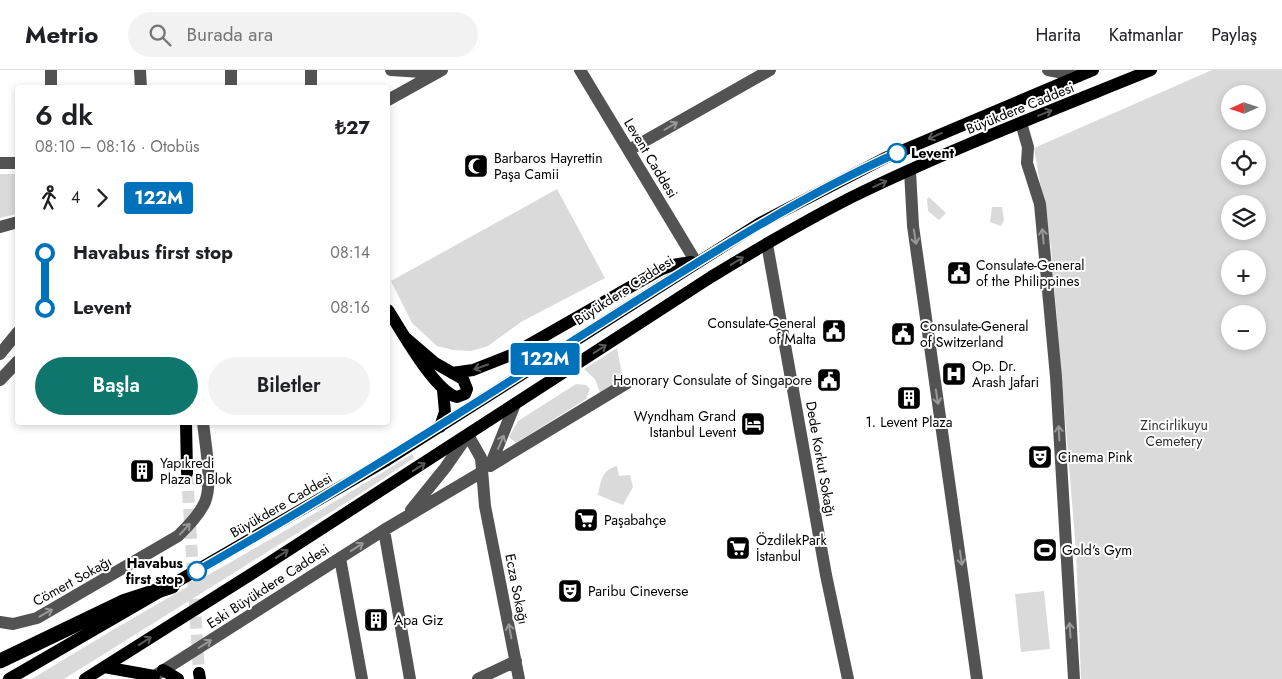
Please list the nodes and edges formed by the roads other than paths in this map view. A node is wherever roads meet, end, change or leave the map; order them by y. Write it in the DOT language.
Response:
graph roads {
  1 [pos="51,70"];
  2 [pos="140,70"];
  3 [pos="231,70"];
  4 [pos="311,70"];
  5 [pos="391,70"];
  6 [pos="580,70"];
  7 [pos="770,70"];
  8 [pos="1048,70"];
  9 [pos="1093,70"];
  10 [pos="1151,70"];
  11 [pos="439,72"];
  12 [pos="1079,76"];
  13 [pos="51,85"];
  14 [pos="141,85"];
  15 [pos="231,85"];
  16 [pos="311,85"];
  17 [pos="390,99"];
  18 [pos="1021,123"];
  19 [pos="629,150"];
  20 [pos="0,163"];
  21 [pos="15,163"];
  22 [pos="910,170"];
  23 [pos="767,244"];
  24 [pos="696,262"];
  25 [pos="390,313"];
  26 [pos="15,336"];
  27 [pos="407,339"];
  28 [pos="0,354"];
  29 [pos="15,363"];
  30 [pos="452,373"];
  31 [pos="0,380"];
  32 [pos="627,383"];
  33 [pos="443,390"];
  34 [pos="515,404"];
  35 [pos="186,425"];
  36 [pos="203,425"];
  37 [pos="440,427"];
  38 [pos="468,435"];
  39 [pos="486,469"];
  40 [pos="187,473"];
  41 [pos="402,519"];
  42 [pos="384,530"];
  43 [pos="340,558"];
  44 [pos="172,586"];
  45 [pos="0,622"];
  46 [pos="0,661"];
  47 [pos="516,661"];
  48 [pos="104,667"];
  49 [pos="156,675"];
  50 [pos="9,679"];
  51 [pos="85,679"];
  52 [pos="178,679"];
  53 [pos="362,679"];
  54 [pos="410,679"];
  55 [pos="478,679"];
  56 [pos="519,679"];
  57 [pos="848,679"];
  58 [pos="978,679"];
  59 [pos="1074,679"];
  1 -- 13 [label="street"];
  2 -- 14 [label="street"];
  3 -- 15 [label="street"];
  4 -- 16 [label="street"];
  5 -- 11 [label="street"];
  6 -- 19 [label="street, Levent Caddesi"];
  19 -- 7 [label="street, one-way"];
  8 -- 12 [label="street"];
  9 -- 12 [label="main road, Büyükdere Caddesi"];
  18 -- 10 [label="main road, Büyükdere Caddesi, one-way"];
  11 -- 17 [label="street"];
  12 -- 24 [label="main road, Büyükdere Caddesi, one-way"];
  18 -- 22 [label="main road, Büyükdere Caddesi"];
  59 -- 18 [label="street, one-way"];
  19 -- 24 [label="street, Levent Caddesi"];
  20 -- 21 [label="street"];
  23 -- 22 [label="main road, Büyükdere Caddesi, one-way"];
  22 -- 58 [label="street, one-way"];
  34 -- 23 [label="main road, Büyükdere Caddesi, one-way"];
  23 -- 57 [label="street, Dede Korkut Sokağı"];
  24 -- 30 [label="main road, one-way"];
  24 -- 37 [label="main road, Büyükdere Caddesi"];
  25 -- 27 [label="main road"];
  26 -- 28 [label="street"];
  27 -- 30 [label="main road"];
  27 -- 33 [label="main road"];
  29 -- 31 [label="street"];
  30 -- 33 [label="main road"];
  32 -- 39 [label="street, Eski Büyükdere Caddesi"];
  33 -- 37 [label="main road"];
  34 -- 38 [label="main road, Büyükdere Caddesi"];
  39 -- 34 [label="street, one-way"];
  35 -- 40 [label="main road"];
  45 -- 36 [label="street, Cömert Sokağı, one-way"];
  37 -- 38 [label="main road"];
  37 -- 44 [label="main road, Büyükdere Caddesi"];
  38 -- 39 [label="street, Ecza Sokağı"];
  38 -- 41 [label="street"];
  48 -- 38 [label="main road, Büyükdere Caddesi, one-way"];
  39 -- 41 [label="street, Eski Büyükdere Caddesi"];
  47 -- 39 [label="street, Ecza Sokağı, one-way"];
  41 -- 42 [label="street, Eski Büyükdere Caddesi"];
  43 -- 42 [label="street, Eski Büyükdere Caddesi, one-way"];
  42 -- 54 [label="street"];
  49 -- 43 [label="street, Eski Büyükdere Caddesi, one-way"];
  43 -- 53 [label="street"];
  44 -- 46 [label="highway"];
  44 -- 50 [label="main road, Büyükdere Caddesi"];
  47 -- 55 [label="street"];
  47 -- 56 [label="street, Ecza Sokağı"];
  48 -- 49 [label="main road"];
  48 -- 51 [label="main road, Büyükdere Caddesi"];
  49 -- 52 [label="main road"];
}
